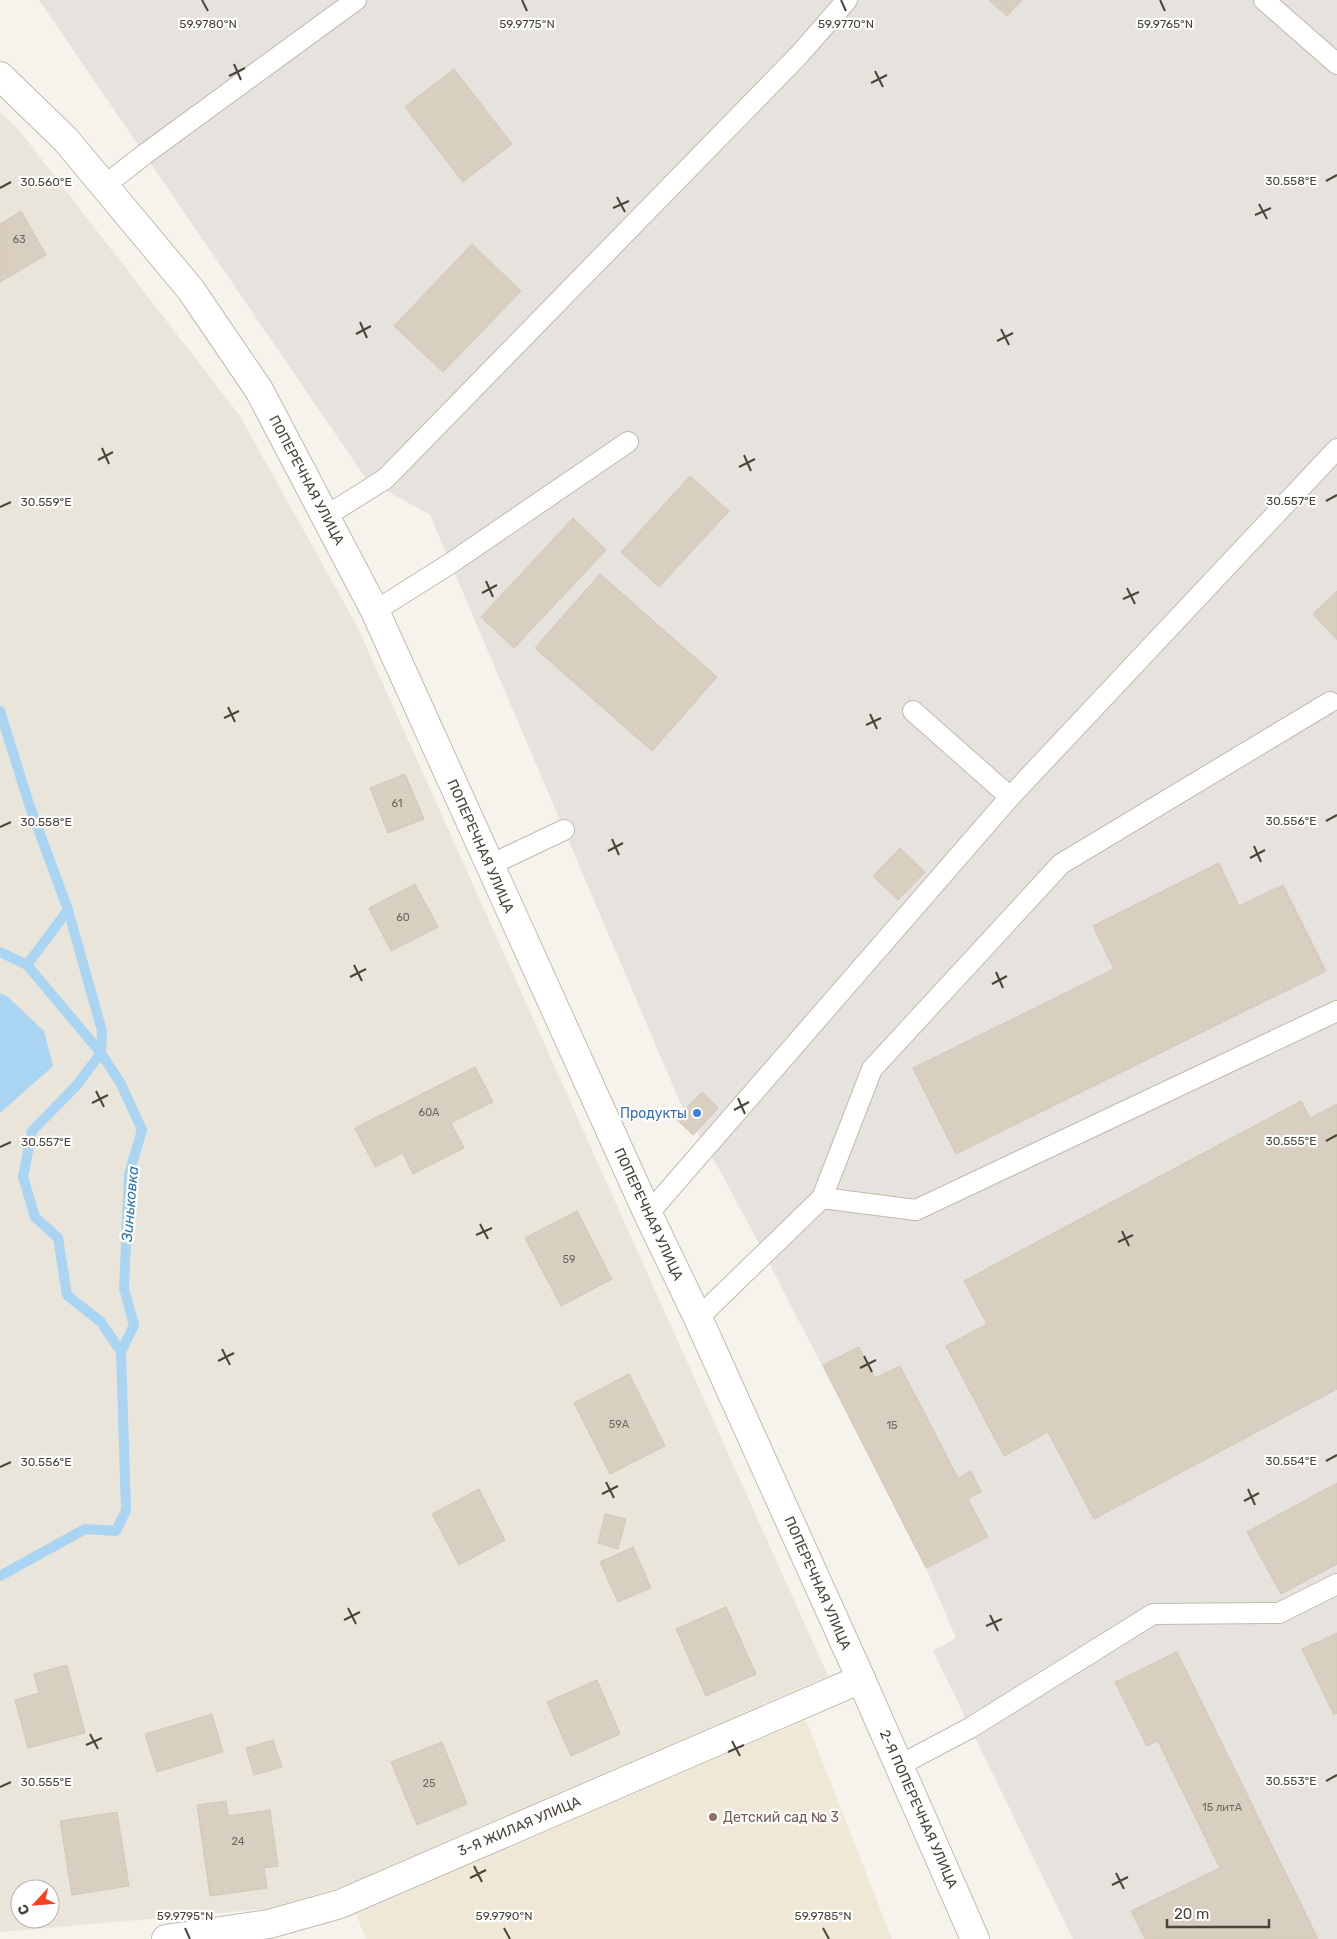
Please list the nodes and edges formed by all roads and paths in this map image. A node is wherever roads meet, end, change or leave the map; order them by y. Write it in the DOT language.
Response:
graph roads {
  1 [pos="356,0"];
  2 [pos="847,0"];
  3 [pos="1264,0"];
  4 [pos="1337,64"];
  5 [pos="0,76"];
  6 [pos="104,186"];
  7 [pos="628,442"];
  8 [pos="1337,449"];
  9 [pos="326,516"];
  10 [pos="375,611"];
  11 [pos="1330,702"];
  12 [pos="914,710"];
  13 [pos="1010,797"];
  14 [pos="564,830"];
  15 [pos="490,865"];
  16 [pos="1337,1011"];
  17 [pos="822,1198"];
  18 [pos="648,1214"];
  19 [pos="698,1318"];
  20 [pos="1337,1584"];
  21 [pos="861,1679"];
  22 [pos="900,1765"];
  23 [pos="166,1939"];
  24 [pos="975,1939"];
  1 -- 6 [label="lane"];
  2 -- 9 [label="lane"];
  3 -- 4 [label="lane"];
  5 -- 6 [label="street, ПОПЕРЕЧНАЯ УЛИЦА"];
  6 -- 9 [label="street, ПОПЕРЕЧНАЯ УЛИЦА"];
  7 -- 10 [label="lane"];
  8 -- 13 [label="lane"];
  9 -- 10 [label="street, ПОПЕРЕЧНАЯ УЛИЦА"];
  10 -- 15 [label="street, ПОПЕРЕЧНАЯ УЛИЦА"];
  11 -- 17 [label="lane"];
  12 -- 13 [label="lane"];
  13 -- 18 [label="lane"];
  14 -- 15 [label="lane"];
  15 -- 18 [label="street, ПОПЕРЕЧНАЯ УЛИЦА"];
  16 -- 17 [label="lane"];
  17 -- 19 [label="lane"];
  18 -- 19 [label="street, ПОПЕРЕЧНАЯ УЛИЦА"];
  19 -- 21 [label="street, ПОПЕРЕЧНАЯ УЛИЦА"];
  20 -- 22 [label="lane"];
  21 -- 22 [label="street, 2-Я ПОПЕРЕЧНАЯ УЛИЦА"];
  21 -- 23 [label="street, 3-Я ЖИЛАЯ УЛИЦА"];
  22 -- 24 [label="street, 2-Я ПОПЕРЕЧНАЯ УЛИЦА"];
}
